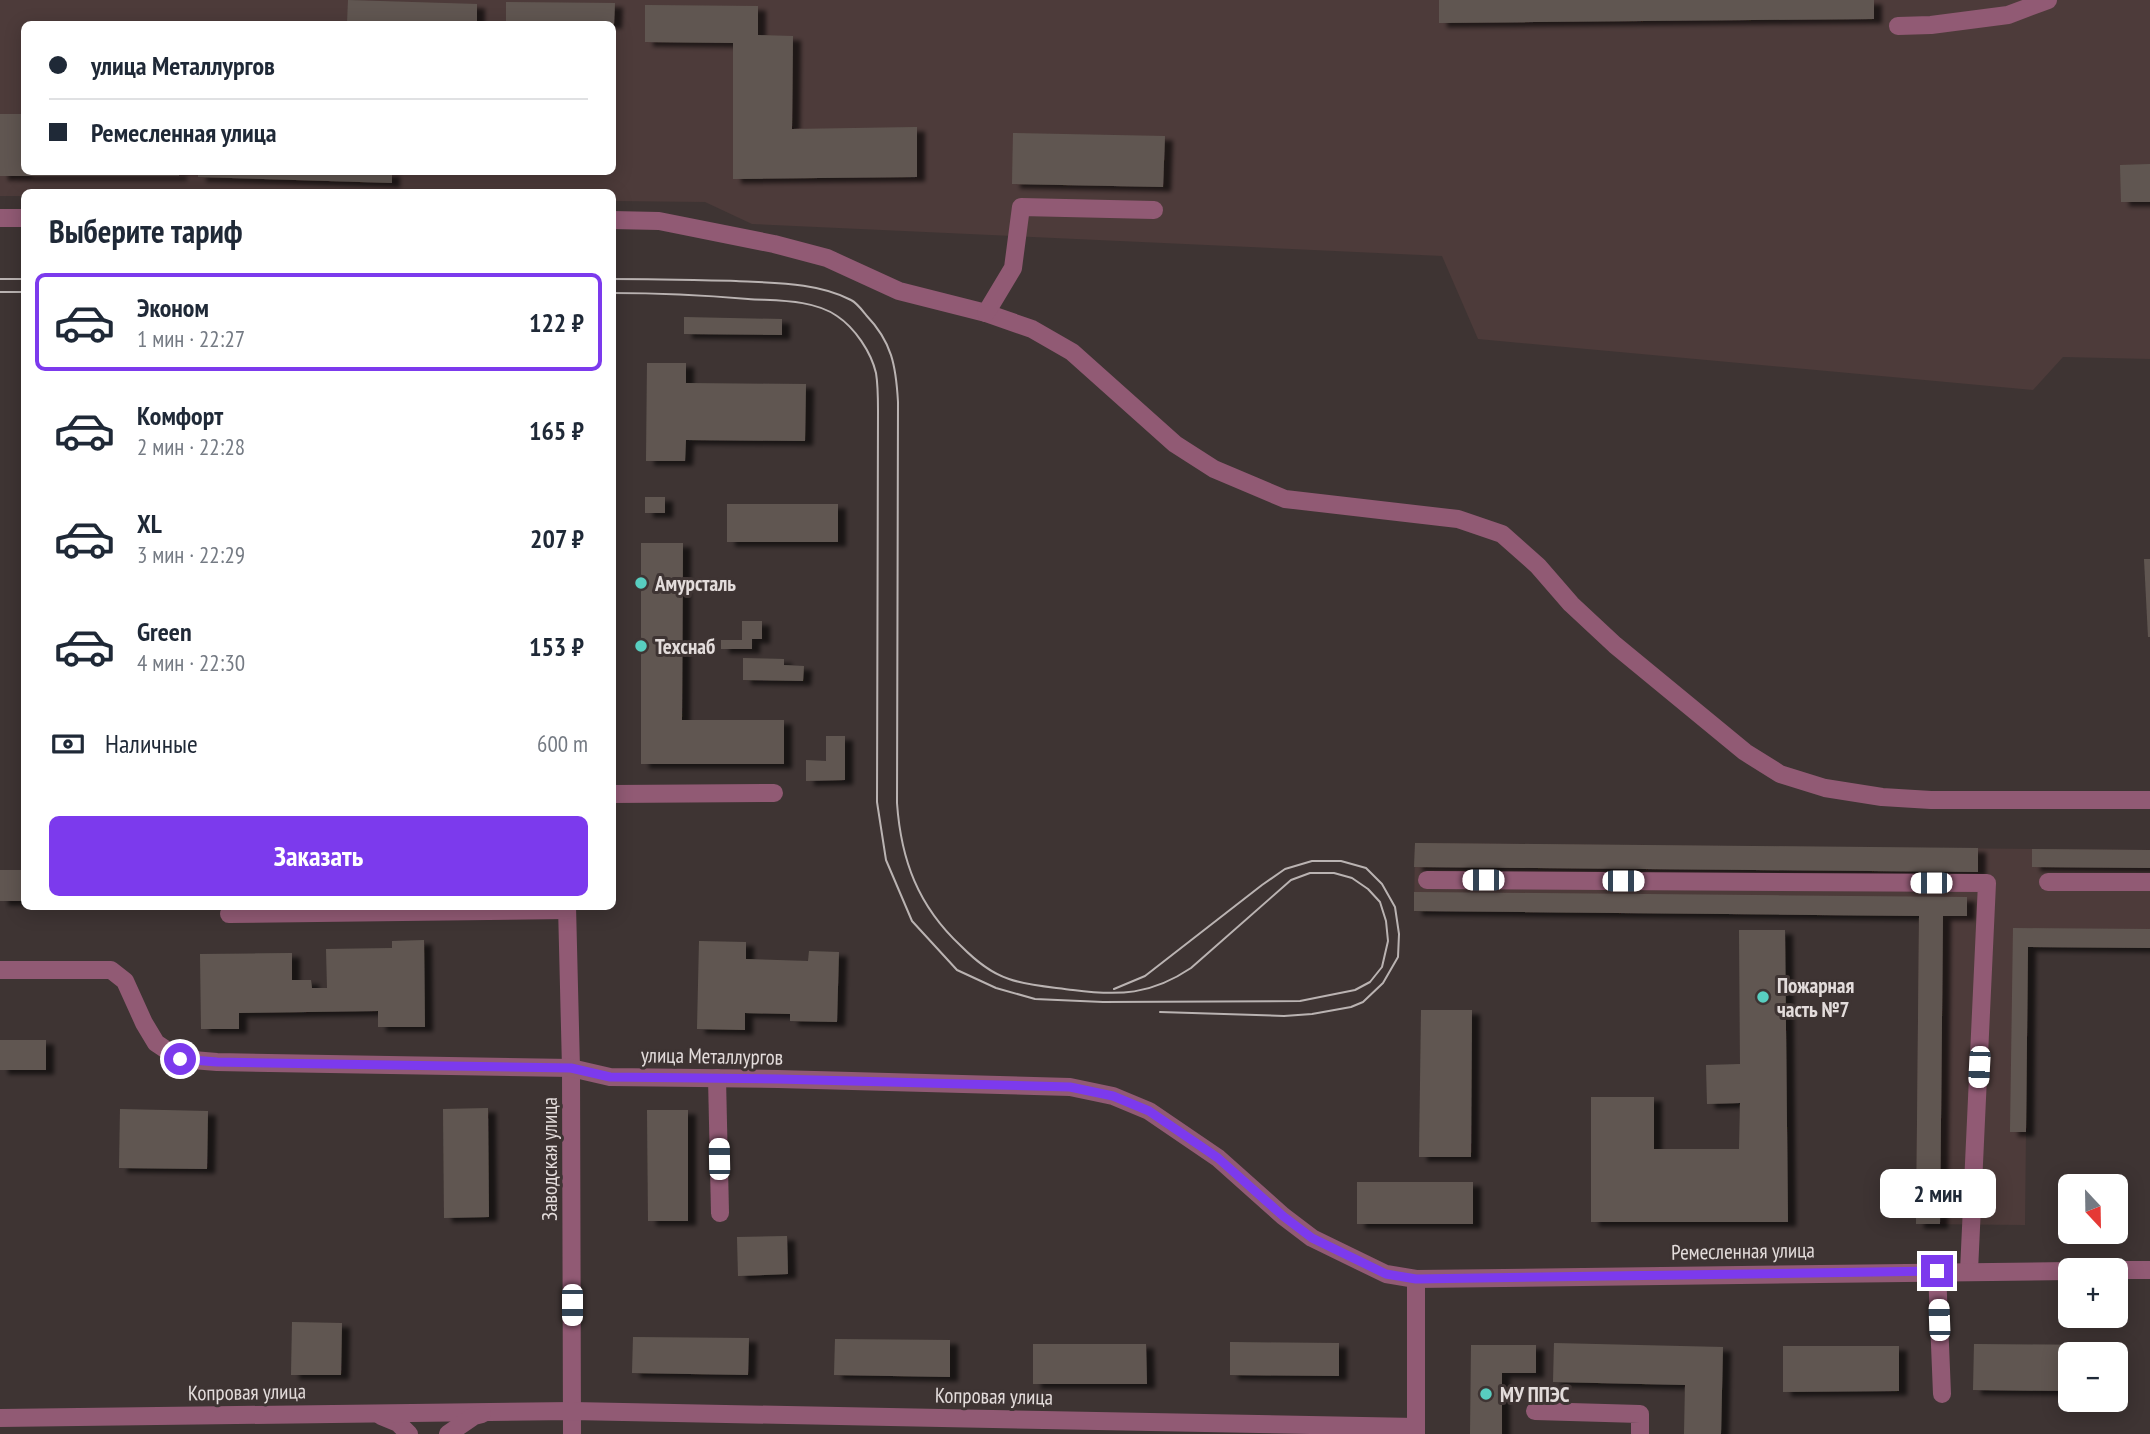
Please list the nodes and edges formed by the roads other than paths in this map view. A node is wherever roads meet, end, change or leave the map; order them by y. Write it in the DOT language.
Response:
graph roads {
  1 [pos="2048,0"];
  2 [pos="1898,26"];
  3 [pos="1154,210"];
  4 [pos="0,218"];
  5 [pos="21,218"];
  6 [pos="616,220"];
  7 [pos="986,313"];
  8 [pos="774,793"];
  9 [pos="616,794"];
  10 [pos="2150,800"];
  11 [pos="1427,880"];
  12 [pos="2048,882"];
  13 [pos="2150,883"];
  14 [pos="454,910"];
  15 [pos="567,910"];
  16 [pos="229,914"];
  17 [pos="0,970"];
  18 [pos="571,1068"];
  19 [pos="717,1078"];
  20 [pos="720,1213"];
  21 [pos="2058,1270"];
  22 [pos="2128,1270"];
  23 [pos="2150,1270"];
  24 [pos="1937,1271"];
  25 [pos="1969,1271"];
  26 [pos="1416,1279"];
  27 [pos="1942,1394"];
  28 [pos="572,1410"];
  29 [pos="495,1411"];
  30 [pos="1535,1411"];
  31 [pos="371,1413"];
  32 [pos="0,1418"];
  33 [pos="1416,1430"];
  34 [pos="409,1434"];
  35 [pos="448,1434"];
  36 [pos="572,1434"];
  37 [pos="1640,1434"];
  1 -- 2 [label="street"];
  3 -- 7 [label="street"];
  4 -- 5 [label="street"];
  6 -- 7 [label="street"];
  7 -- 10 [label="street"];
  8 -- 9 [label="street"];
  11 -- 25 [label="street"];
  12 -- 13 [label="street"];
  14 -- 16 [label="street"];
  15 -- 18 [label="street, Заводская улица"];
  17 -- 18 [label="street, улица Металлургов"];
  18 -- 19 [label="street, улица Металлургов"];
  18 -- 28 [label="street, Заводская улица"];
  19 -- 20 [label="street"];
  19 -- 26 [label="street, улица Металлургов"];
  21 -- 25 [label="street, Ремесленная улица"];
  22 -- 23 [label="street, Ремесленная улица"];
  24 -- 25 [label="street, Ремесленная улица"];
  24 -- 26 [label="street, Ремесленная улица"];
  24 -- 27 [label="street"];
  26 -- 33 [label="street"];
  28 -- 29 [label="street, Копровая улица"];
  28 -- 33 [label="street, Копровая улица"];
  28 -- 36 [label="street, Заводская улица"];
  29 -- 31 [label="street, Копровая улица"];
  29 -- 35 [label="street"];
  30 -- 37 [label="street"];
  31 -- 32 [label="street, Копровая улица"];
  31 -- 34 [label="street"];
}
